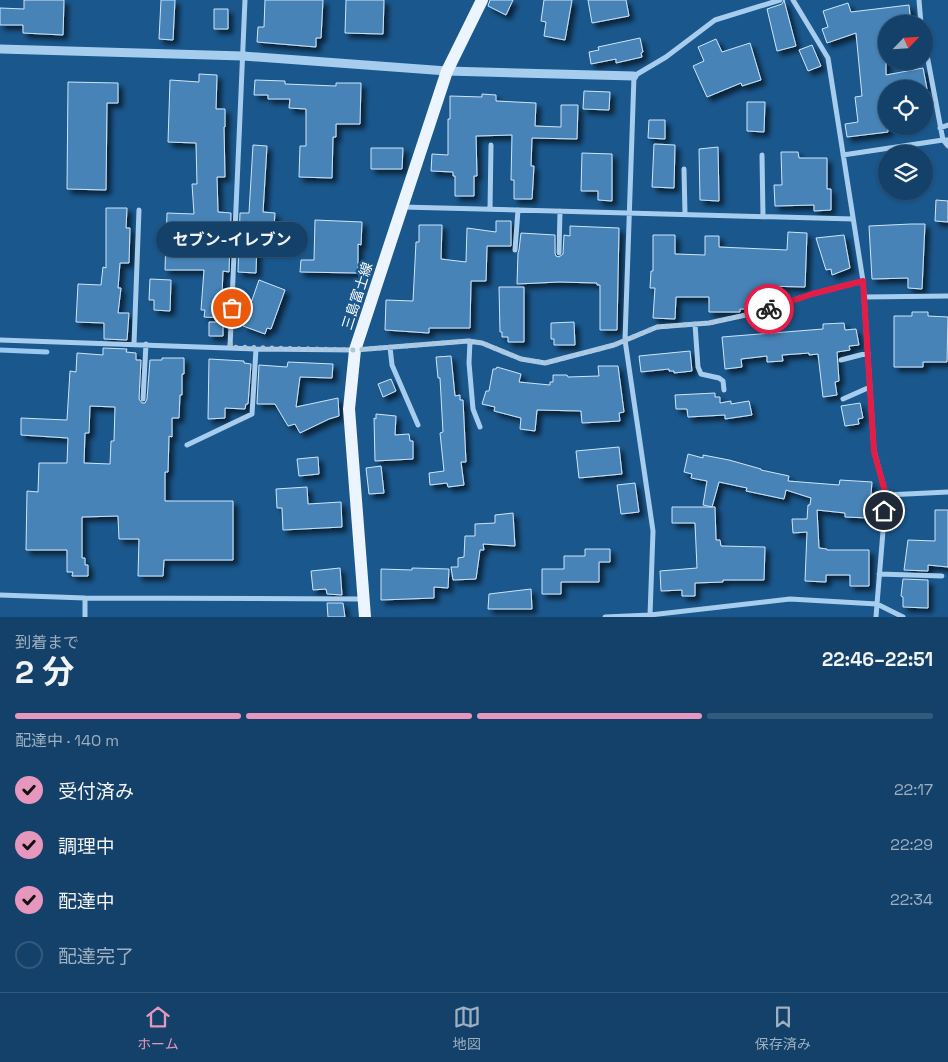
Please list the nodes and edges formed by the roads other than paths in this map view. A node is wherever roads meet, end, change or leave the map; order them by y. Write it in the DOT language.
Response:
graph roads {
  1 [pos="246,0"];
  2 [pos="482,0"];
  3 [pos="780,0"];
  4 [pos="793,0"];
  5 [pos="919,0"];
  6 [pos="766,2"];
  7 [pos="920,15"];
  8 [pos="0,49"];
  9 [pos="243,56"];
  10 [pos="930,70"];
  11 [pos="447,71"];
  12 [pos="634,76"];
  13 [pos="948,125"];
  14 [pos="940,128"];
  15 [pos="945,140"];
  16 [pos="491,145"];
  17 [pos="948,146"];
  18 [pos="762,155"];
  19 [pos="843,155"];
  20 [pos="684,169"];
  21 [pos="402,207"];
  22 [pos="490,209"];
  23 [pos="139,210"];
  24 [pos="518,210"];
  25 [pos="560,211"];
  26 [pos="629,213"];
  27 [pos="686,214"];
  28 [pos="763,217"];
  29 [pos="853,219"];
  30 [pos="515,250"];
  31 [pos="559,253"];
  32 [pos="863,281"];
  33 [pos="948,296"];
  34 [pos="865,297"];
  35 [pos="695,324"];
  36 [pos="0,340"];
  37 [pos="625,340"];
  38 [pos="470,341"];
  39 [pos="134,344"];
  40 [pos="146,344"];
  41 [pos="230,347"];
  42 [pos="390,348"];
  43 [pos="256,349"];
  44 [pos="355,350"];
  45 [pos="868,353"];
  46 [pos="841,360"];
  47 [pos="870,387"];
  48 [pos="724,390"];
  49 [pos="143,399"];
  50 [pos="843,399"];
  51 [pos="418,425"];
  52 [pos="480,427"];
  53 [pos="187,445"];
  54 [pos="948,492"];
  55 [pos="886,495"];
  56 [pos="879,574"];
  57 [pos="942,576"];
  58 [pos="0,595"];
  59 [pos="85,598"];
  60 [pos="363,599"];
  61 [pos="877,604"];
  62 [pos="650,615"];
  63 [pos="85,617"];
  64 [pos="365,617"];
  65 [pos="605,617"];
  66 [pos="876,617"];
  67 [pos="903,617"];
  1 -- 9 [label="street"];
  2 -- 11 [label="main road, 三島富士線"];
  3 -- 6 [label="street"];
  4 -- 19 [label="street"];
  5 -- 7 [label="street"];
  6 -- 12 [label="street"];
  8 -- 9 [label="street"];
  9 -- 11 [label="street"];
  9 -- 41 [label="street"];
  10 -- 14 [label="street"];
  11 -- 12 [label="street"];
  11 -- 21 [label="main road, 三島富士線"];
  12 -- 26 [label="street"];
  13 -- 14 [label="street"];
  14 -- 15 [label="street"];
  15 -- 17 [label="street"];
  15 -- 19 [label="street"];
  16 -- 22 [label="street"];
  18 -- 28 [label="street"];
  19 -- 29 [label="street"];
  20 -- 27 [label="street"];
  21 -- 22 [label="street"];
  21 -- 44 [label="main road, 三島富士線"];
  22 -- 24 [label="street"];
  23 -- 39 [label="street"];
  24 -- 25 [label="street"];
  24 -- 30 [label="street"];
  25 -- 26 [label="street"];
  25 -- 31 [label="street"];
  26 -- 27 [label="street"];
  26 -- 37 [label="street"];
  27 -- 28 [label="street"];
  28 -- 29 [label="street"];
  29 -- 32 [label="street"];
  32 -- 34 [label="street"];
  32 -- 35 [label="street"];
  33 -- 34 [label="street"];
  34 -- 45 [label="street"];
  35 -- 37 [label="street"];
  35 -- 48 [label="street"];
  36 -- 39 [label="street"];
  37 -- 38 [label="street"];
  37 -- 62 [label="street"];
  38 -- 42 [label="street"];
  38 -- 52 [label="street"];
  39 -- 40 [label="street"];
  40 -- 41 [label="street"];
  40 -- 49 [label="street"];
  41 -- 43 [label="street"];
  42 -- 44 [label="street"];
  42 -- 51 [label="street"];
  43 -- 44 [label="street"];
  43 -- 53 [label="street"];
  44 -- 60 [label="main road, 三島富士線"];
  45 -- 46 [label="street"];
  45 -- 47 [label="street"];
  47 -- 50 [label="street"];
  47 -- 55 [label="street"];
  54 -- 55 [label="street"];
  55 -- 56 [label="street"];
  56 -- 57 [label="street"];
  56 -- 61 [label="street"];
  58 -- 59 [label="street"];
  59 -- 60 [label="street"];
  59 -- 63 [label="street"];
  60 -- 64 [label="main road, 三島富士線"];
  61 -- 62 [label="street"];
  61 -- 66 [label="street"];
  61 -- 67 [label="street"];
  62 -- 65 [label="street"];
}
